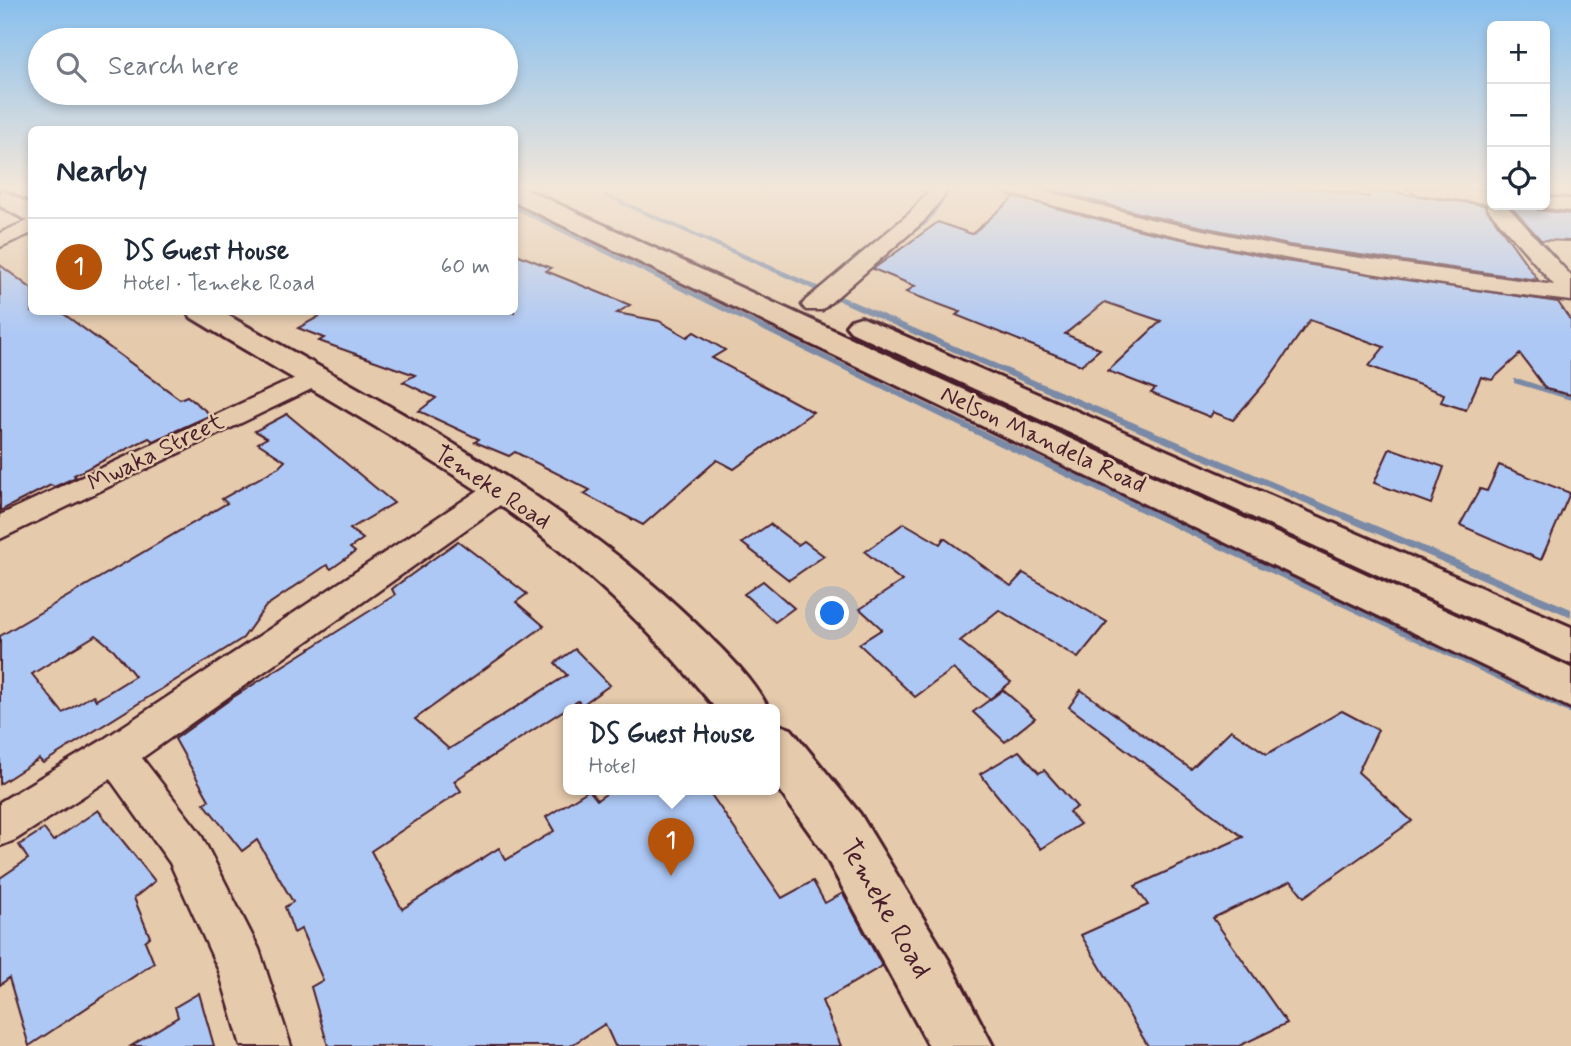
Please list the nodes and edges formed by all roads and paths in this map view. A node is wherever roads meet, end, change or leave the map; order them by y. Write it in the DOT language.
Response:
graph roads {
  1 [pos="607,237"];
  2 [pos="661,237"];
  3 [pos="894,237"];
  4 [pos="1198,237"];
  5 [pos="1524,237"];
  6 [pos="1543,260"];
  7 [pos="1571,262"];
  8 [pos="1571,292"];
  9 [pos="814,305"];
  10 [pos="207,315"];
  11 [pos="313,378"];
  12 [pos="502,489"];
  13 [pos="0,528"];
  14 [pos="1571,646"];
  15 [pos="1571,689"];
  16 [pos="741,704"];
  17 [pos="780,752"];
  18 [pos="115,754"];
  19 [pos="0,826"];
  20 [pos="266,1046"];
  21 [pos="961,1046"];
  1 -- 15 [label="main road, Nelson Mandela Road"];
  2 -- 9 [label="main road, Nelson Mandela Road"];
  3 -- 9 [label="street"];
  4 -- 8 [label="street"];
  5 -- 6 [label="street"];
  6 -- 7 [label="street"];
  6 -- 8 [label="street"];
  9 -- 14 [label="main road, Nelson Mandela Road"];
  10 -- 11 [label="main road, Temeke Road"];
  11 -- 12 [label="main road, Temeke Road"];
  11 -- 13 [label="street, Mwaka Street"];
  12 -- 16 [label="main road, Temeke Road"];
  12 -- 18 [label="street"];
  17 -- 21 [label="main road, Temeke Road"];
  18 -- 19 [label="street"];
  18 -- 20 [label="street"];
}
